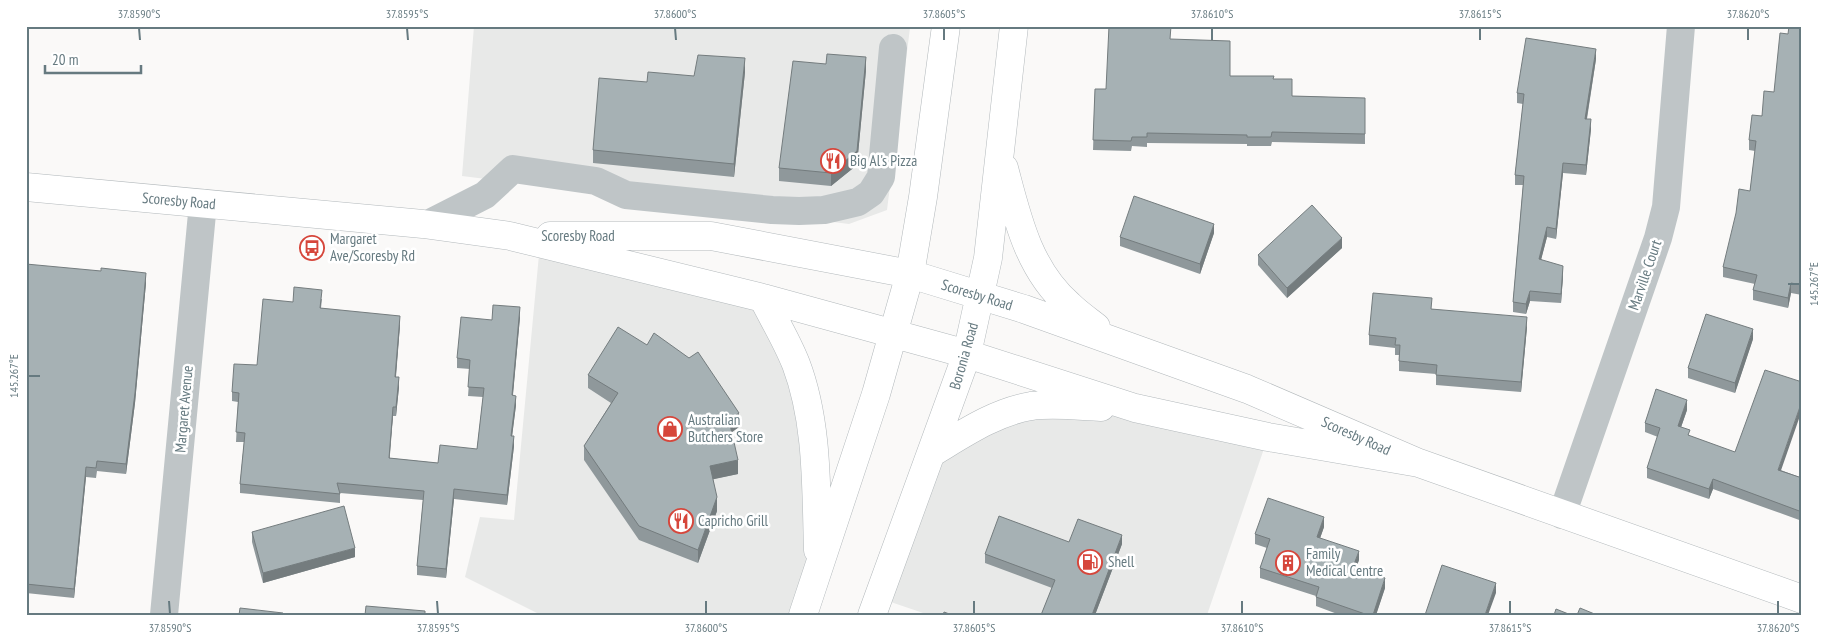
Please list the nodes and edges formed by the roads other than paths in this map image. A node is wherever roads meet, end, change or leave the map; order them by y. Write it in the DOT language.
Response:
graph roads {
  1 [pos="946,26"];
  2 [pos="1014,26"];
  3 [pos="1681,26"];
  4 [pos="893,48"];
  5 [pos="1000,154"];
  6 [pos="26,187"];
  7 [pos="203,203"];
  8 [pos="428,224"];
  9 [pos="510,236"];
  10 [pos="910,274"];
  11 [pos="980,295"];
  12 [pos="763,298"];
  13 [pos="893,334"];
  14 [pos="1115,342"];
  15 [pos="967,354"];
  16 [pos="1135,408"];
  17 [pos="933,452"];
  18 [pos="1419,463"];
  19 [pos="1562,514"];
  20 [pos="819,566"];
  21 [pos="1802,599"];
  22 [pos="164,615"];
  23 [pos="803,615"];
  24 [pos="872,615"];
  1 -- 10 [label="main road"];
  2 -- 5 [label="main road, Boronia Road"];
  3 -- 19 [label="street, Marville Court"];
  4 -- 8 [label="street"];
  5 -- 11 [label="main road, Boronia Road"];
  5 -- 14 [label="main road"];
  6 -- 7 [label="main road, Scoresby Road"];
  7 -- 8 [label="main road, Scoresby Road"];
  7 -- 22 [label="street, Margaret Avenue"];
  8 -- 9 [label="main road, Scoresby Road"];
  9 -- 10 [label="main road, Scoresby Road"];
  9 -- 12 [label="main road, Scoresby Road"];
  10 -- 11 [label="main road, Scoresby Road"];
  10 -- 13 [label="main road"];
  11 -- 14 [label="main road, Scoresby Road"];
  11 -- 15 [label="main road, Boronia Road"];
  12 -- 13 [label="main road, Scoresby Road"];
  12 -- 20 [label="main road"];
  13 -- 15 [label="main road, Scoresby Road"];
  13 -- 20 [label="main road"];
  14 -- 18 [label="main road, Scoresby Road"];
  15 -- 16 [label="main road, Scoresby Road"];
  15 -- 17 [label="main road, Boronia Road"];
  16 -- 17 [label="main road"];
  16 -- 18 [label="main road, Scoresby Road"];
  17 -- 24 [label="main road, Boronia Road"];
  18 -- 19 [label="main road, Scoresby Road"];
  19 -- 21 [label="main road, Scoresby Road"];
  20 -- 23 [label="main road"];
}
